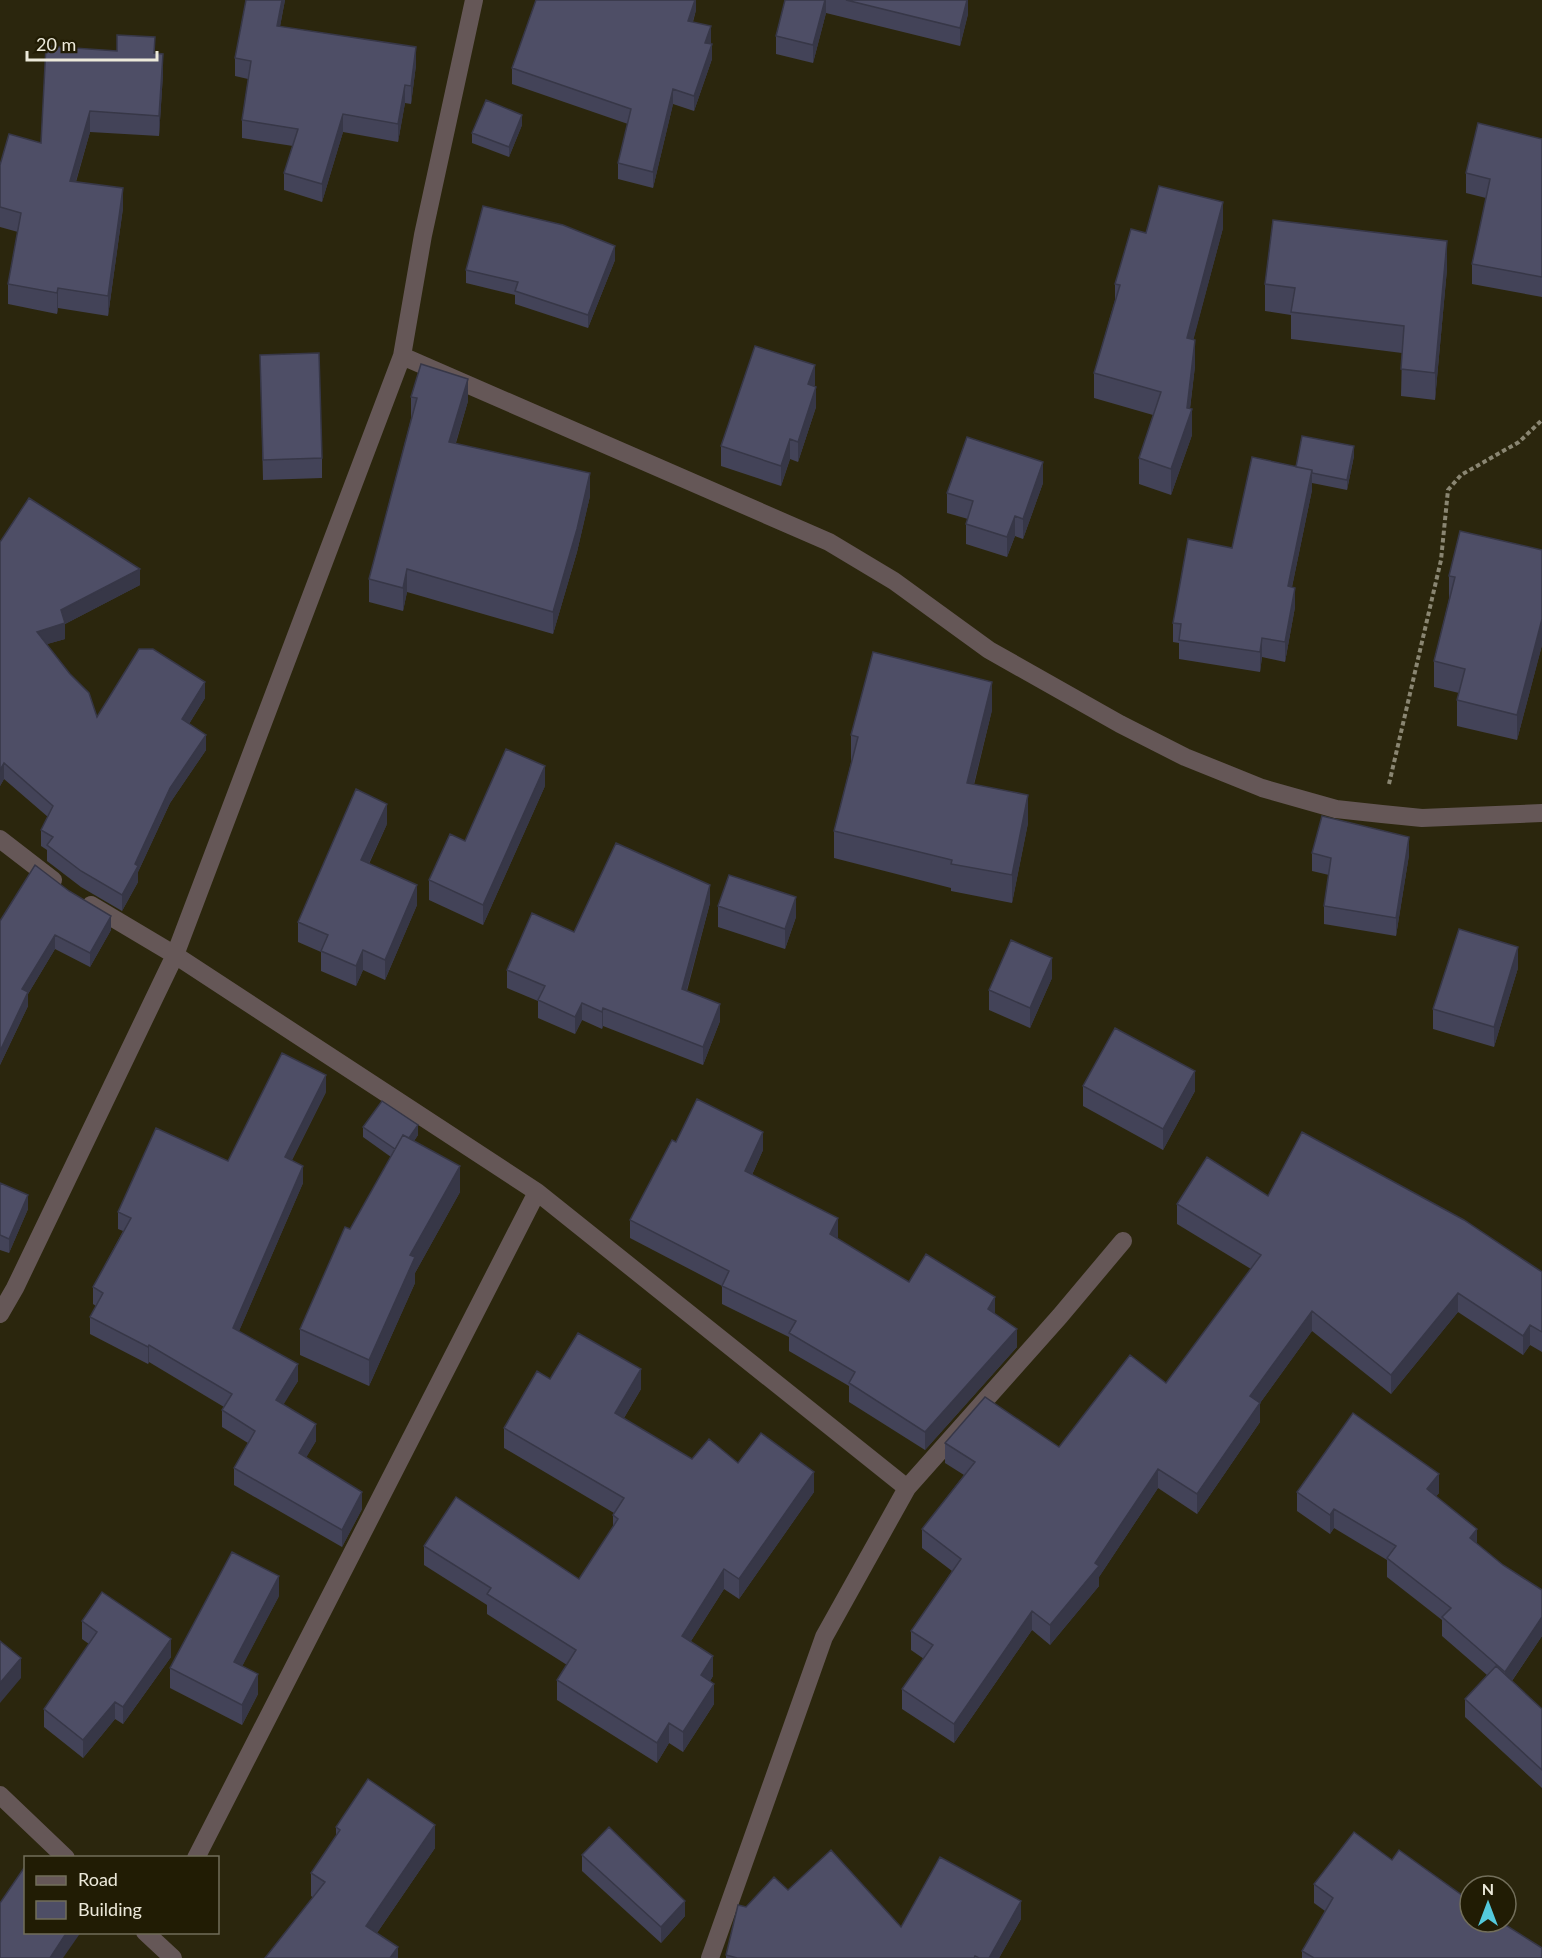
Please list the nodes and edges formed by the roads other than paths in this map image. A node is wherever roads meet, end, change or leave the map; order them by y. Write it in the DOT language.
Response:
graph roads {
  1 [pos="474,0"];
  2 [pos="402,356"];
  3 [pos="1542,813"];
  4 [pos="0,839"];
  5 [pos="175,955"];
  6 [pos="537,1192"];
  7 [pos="1123,1241"];
  8 [pos="0,1314"];
  9 [pos="907,1488"];
  10 [pos="0,1795"];
  11 [pos="65,1856"];
  12 [pos="197,1856"];
  13 [pos="152,1935"];
  14 [pos="173,1958"];
  15 [pos="710,1958"];
  1 -- 2 [label="street"];
  2 -- 3 [label="street"];
  2 -- 5 [label="street"];
  4 -- 5 [label="street"];
  5 -- 6 [label="street"];
  5 -- 8 [label="street"];
  6 -- 9 [label="street"];
  6 -- 12 [label="street"];
  7 -- 9 [label="street"];
  9 -- 15 [label="street"];
  10 -- 11 [label="street"];
  13 -- 14 [label="street"];
}
